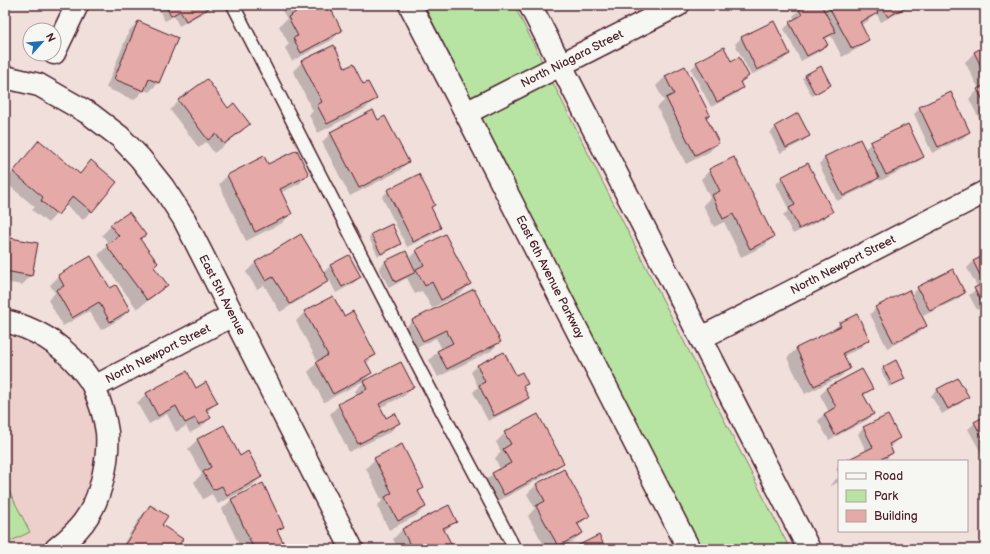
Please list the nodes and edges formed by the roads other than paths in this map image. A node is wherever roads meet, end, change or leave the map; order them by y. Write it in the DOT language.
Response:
graph roads {
  1 [pos="77,5"];
  2 [pos="233,5"];
  3 [pos="410,5"];
  4 [pos="530,5"];
  5 [pos="678,5"];
  6 [pos="62,37"];
  7 [pos="50,62"];
  8 [pos="561,65"];
  9 [pos="5,77"];
  10 [pos="39,85"];
  11 [pos="466,113"];
  12 [pos="985,192"];
  13 [pos="233,315"];
  14 [pos="5,321"];
  15 [pos="701,338"];
  16 [pos="94,387"];
  17 [pos="56,549"];
  18 [pos="352,549"];
  19 [pos="515,549"];
  20 [pos="689,549"];
  21 [pos="809,549"];
  1 -- 6 [label="street"];
  2 -- 19 [label="lane"];
  3 -- 11 [label="street, East 6th Avenue Parkway"];
  4 -- 8 [label="street"];
  5 -- 8 [label="street, North Niagara Street"];
  7 -- 10 [label="street"];
  8 -- 11 [label="street, North Niagara Street"];
  8 -- 15 [label="street"];
  9 -- 10 [label="street, East 5th Avenue"];
  10 -- 13 [label="street, East 5th Avenue"];
  11 -- 20 [label="street, East 6th Avenue Parkway"];
  12 -- 15 [label="street, North Newport Street"];
  13 -- 16 [label="street, North Newport Street"];
  13 -- 18 [label="street, East 5th Avenue"];
  14 -- 16 [label="street"];
  15 -- 21 [label="street"];
  16 -- 17 [label="street, North Newport Street"];
}
